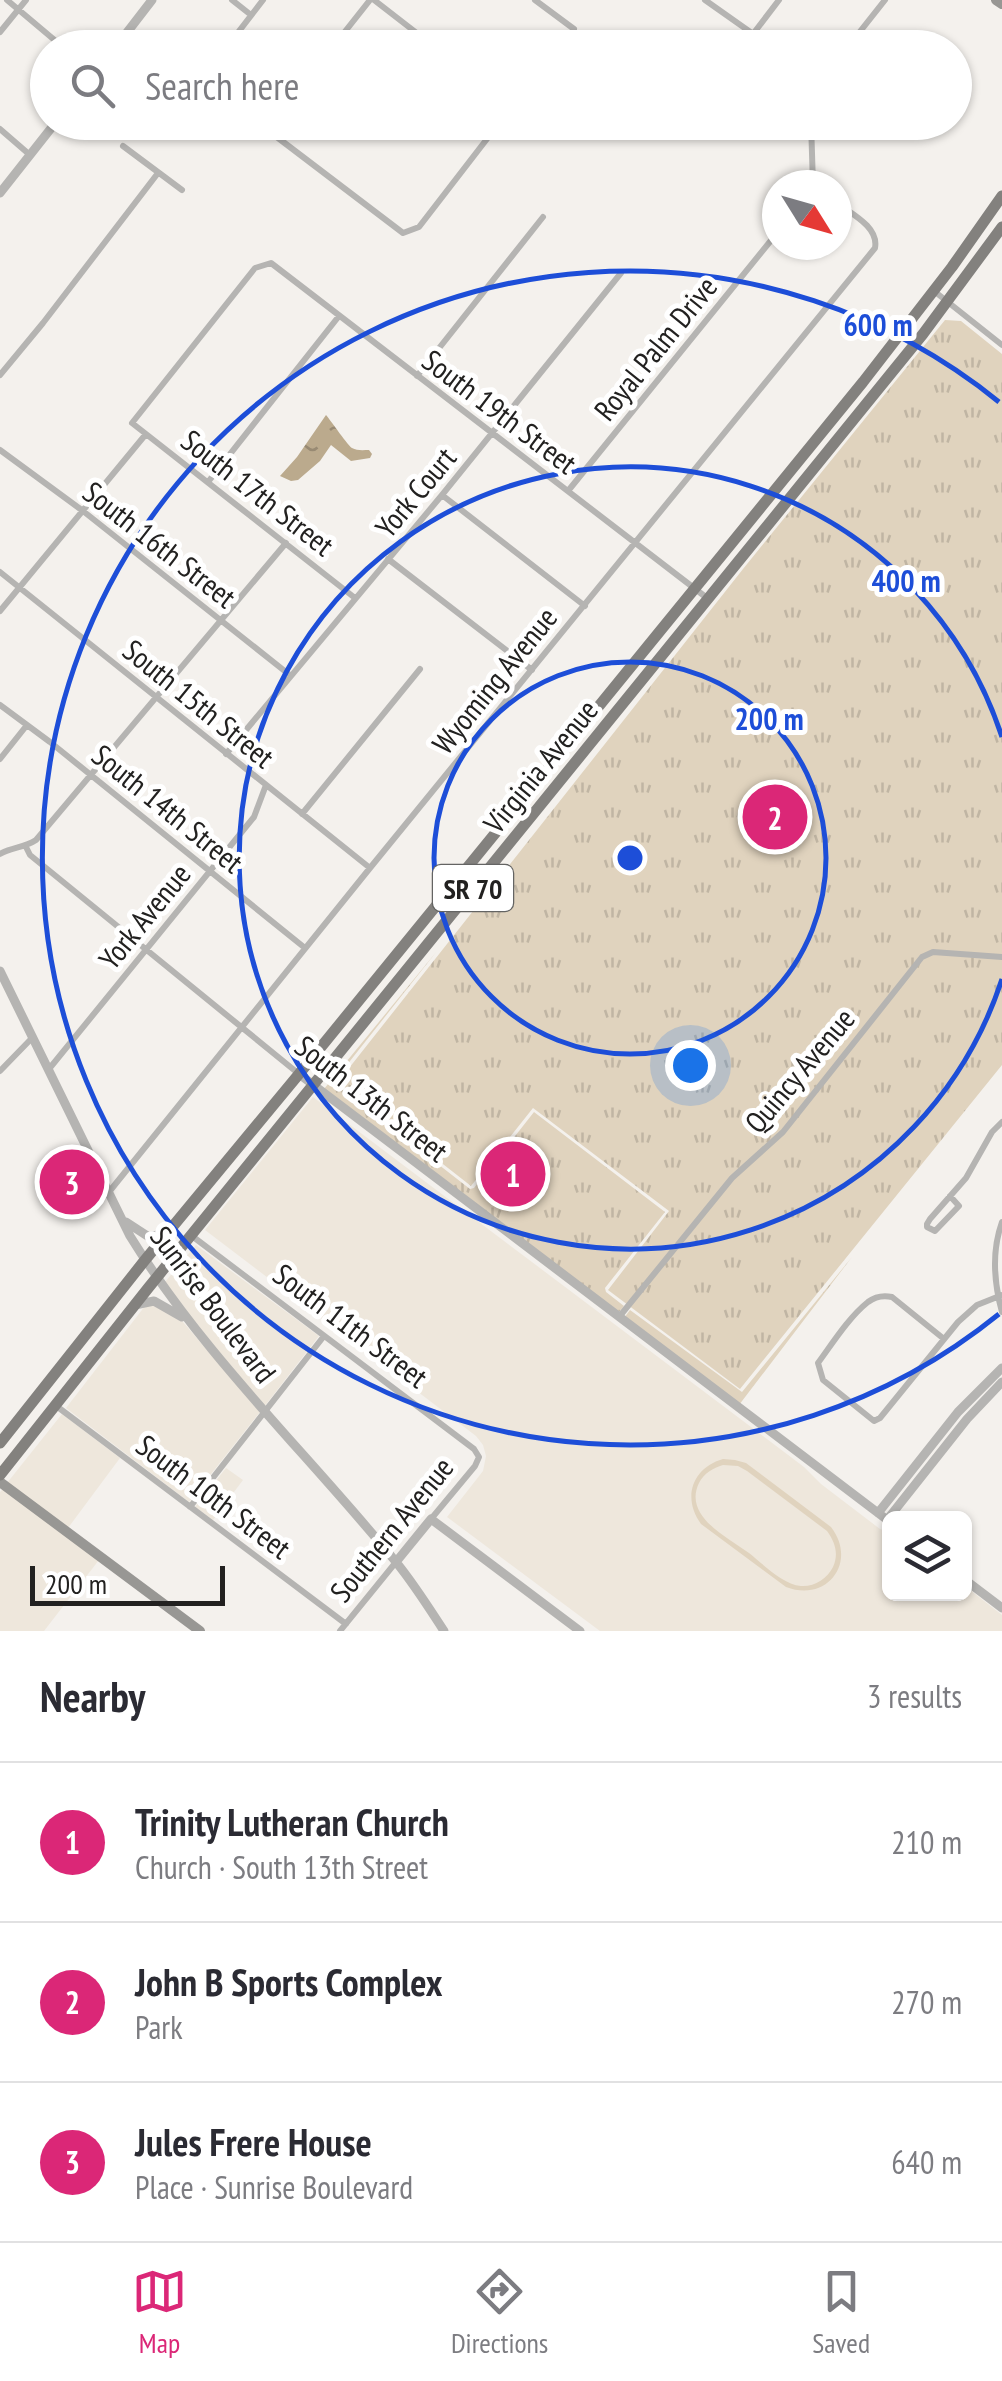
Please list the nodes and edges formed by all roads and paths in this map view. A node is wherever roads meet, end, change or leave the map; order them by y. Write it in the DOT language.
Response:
graph roads {
  1 [pos="7,0"];
  2 [pos="26,0"];
  3 [pos="152,0"];
  4 [pos="232,0"];
  5 [pos="263,0"];
  6 [pos="372,0"];
  7 [pos="535,0"];
  8 [pos="705,0"];
  9 [pos="779,0"];
  10 [pos="885,0"];
  11 [pos="19,9"];
  12 [pos="251,15"];
  13 [pos="574,29"];
  14 [pos="43,30"];
  15 [pos="128,30"];
  16 [pos="240,30"];
  17 [pos="347,30"];
  18 [pos="412,30"];
  19 [pos="747,30"];
  20 [pos="756,30"];
  21 [pos="861,30"];
  22 [pos="0,32"];
  23 [pos="0,130"];
  24 [pos="41,140"];
  25 [pos="286,140"];
  26 [pos="486,140"];
  27 [pos="812,140"];
  28 [pos="122,146"];
  29 [pos="30,154"];
  30 [pos="813,170"];
  31 [pos="158,173"];
  32 [pos="182,190"];
  33 [pos="0,193"];
  34 [pos="1002,196"];
  35 [pos="852,214"];
  36 [pos="543,217"];
  37 [pos="1002,227"];
  38 [pos="762,252"];
  39 [pos="621,274"];
  40 [pos="934,291"];
  41 [pos="948,302"];
  42 [pos="339,316"];
  43 [pos="1002,345"];
  44 [pos="0,375"];
  45 [pos="417,376"];
  46 [pos="863,382"];
  47 [pos="132,423"];
  48 [pos="492,433"];
  49 [pos="146,434"];
  50 [pos="0,450"];
  51 [pos="811,472"];
  52 [pos="208,482"];
  53 [pos="568,492"];
  54 [pos="442,496"];
  55 [pos="83,510"];
  56 [pos="286,543"];
  57 [pos="636,544"];
  58 [pos="388,559"];
  59 [pos="0,572"];
  60 [pos="19,588"];
  61 [pos="693,590"];
  62 [pos="356,598"];
  63 [pos="708,599"];
  64 [pos="584,606"];
  65 [pos="0,611"];
  66 [pos="221,620"];
  67 [pos="420,669"];
  68 [pos="532,670"];
  69 [pos="291,676"];
  70 [pos="156,697"];
  71 [pos="0,706"];
  72 [pos="26,725"];
  73 [pos="226,754"];
  74 [pos="0,759"];
  75 [pos="92,775"];
  76 [pos="266,786"];
  77 [pos="302,814"];
  78 [pos="26,847"];
  79 [pos="0,854"];
  80 [pos="370,868"];
  81 [pos="210,870"];
  82 [pos="464,871"];
  83 [pos="478,882"];
  84 [pos="305,948"];
  85 [pos="146,950"];
  86 [pos="1002,957"];
  87 [pos="0,970"];
  88 [pos="242,1028"];
  89 [pos="33,1037"];
  90 [pos="49,1069"];
  91 [pos="0,1071"];
  92 [pos="299,1074"];
  93 [pos="313,1085"];
  94 [pos="1002,1122"];
  95 [pos="110,1192"];
  96 [pos="950,1196"];
  97 [pos="122,1219"];
  98 [pos="1002,1222"];
  99 [pos="168,1232"];
  100 [pos="191,1235"];
  101 [pos="145,1260"];
  102 [pos="157,1277"];
  103 [pos="1000,1296"];
  104 [pos="134,1305"];
  105 [pos="1002,1312"];
  106 [pos="618,1318"];
  107 [pos="186,1319"];
  108 [pos="324,1336"];
  109 [pos="944,1339"];
  110 [pos="1002,1368"];
  111 [pos="1002,1382"];
  112 [pos="55,1404"];
  113 [pos="264,1412"];
  114 [pos="963,1416"];
  115 [pos="0,1443"];
  116 [pos="479,1457"];
  117 [pos="914,1468"];
  118 [pos="923,1476"];
  119 [pos="0,1479"];
  120 [pos="190,1507"];
  121 [pos="896,1511"];
  122 [pos="878,1513"];
  123 [pos="882,1516"];
  124 [pos="431,1520"];
  125 [pos="396,1562"];
  126 [pos="972,1585"];
  127 [pos="1002,1608"];
  128 [pos="343,1627"];
  129 [pos="200,1631"];
  130 [pos="444,1631"];
  131 [pos="580,1631"];
  1 -- 11 [label="street"];
  2 -- 11 [label="street"];
  3 -- 15 [label="street"];
  4 -- 12 [label="street"];
  5 -- 12 [label="street"];
  6 -- 17 [label="street"];
  6 -- 18 [label="street"];
  7 -- 13 [label="street"];
  8 -- 19 [label="street"];
  9 -- 20 [label="street"];
  10 -- 21 [label="street"];
  11 -- 14 [label="street"];
  11 -- 22 [label="street"];
  12 -- 16 [label="street"];
  23 -- 29 [label="street"];
  24 -- 29 [label="street"];
  25 -- 26 [label="street"];
  27 -- 30 [label="street"];
  28 -- 31 [label="street"];
  29 -- 33 [label="street"];
  31 -- 32 [label="street"];
  31 -- 44 [label="street"];
  34 -- 40 [label="main road, Virginia Avenue / SR 70"];
  35 -- 57 [label="street, Wyoming Avenue"];
  36 -- 45 [label="street"];
  37 -- 41 [label="main road, Virginia Avenue / SR 70"];
  38 -- 53 [label="street, Royal Palm Drive"];
  39 -- 48 [label="street, York Court"];
  40 -- 41 [label="street"];
  40 -- 46 [label="main road, Virginia Avenue / SR 70"];
  41 -- 43 [label="street"];
  41 -- 51 [label="main road, Virginia Avenue / SR 70"];
  42 -- 45 [label="street, South 19th Street"];
  42 -- 47 [label="street, South 19th Street"];
  42 -- 52 [label="street"];
  45 -- 48 [label="street, South 19th Street"];
  46 -- 51 [label="main road"];
  46 -- 61 [label="main road, Virginia Avenue / SR 70"];
  47 -- 49 [label="street, South 17th Street"];
  48 -- 53 [label="street, South 19th Street"];
  48 -- 54 [label="street, York Court"];
  49 -- 52 [label="street, South 17th Street"];
  49 -- 55 [label="street"];
  50 -- 55 [label="street, South 16th Street"];
  51 -- 63 [label="main road, Virginia Avenue / SR 70"];
  52 -- 56 [label="street, South 17th Street"];
  53 -- 57 [label="street, South 19th Street"];
  54 -- 58 [label="street, York Court"];
  54 -- 64 [label="street"];
  55 -- 60 [label="street"];
  55 -- 66 [label="street, South 16th Street"];
  56 -- 62 [label="street, South 17th Street"];
  56 -- 66 [label="street"];
  57 -- 61 [label="street, South 19th Street"];
  57 -- 64 [label="street, Wyoming Avenue"];
  58 -- 62 [label="street, York Court"];
  58 -- 68 [label="street"];
  59 -- 60 [label="street, South 15th Street"];
  60 -- 65 [label="street"];
  60 -- 70 [label="street, South 15th Street"];
  61 -- 63 [label="street, South 19th Street"];
  61 -- 82 [label="main road, Virginia Avenue / SR 70"];
  62 -- 69 [label="street, York Court"];
  63 -- 83 [label="main road, Virginia Avenue / SR 70"];
  64 -- 68 [label="street, Wyoming Avenue"];
  66 -- 69 [label="street, South 16th Street"];
  66 -- 70 [label="street"];
  67 -- 77 [label="street"];
  68 -- 80 [label="street, Wyoming Avenue"];
  69 -- 73 [label="street, York Court"];
  70 -- 73 [label="street, South 15th Street"];
  70 -- 75 [label="street"];
  71 -- 72 [label="street, South 14th Street"];
  72 -- 74 [label="street"];
  72 -- 75 [label="street, South 14th Street"];
  73 -- 76 [label="street, South 15th Street"];
  75 -- 78 [label="street"];
  75 -- 81 [label="street, South 14th Street"];
  76 -- 77 [label="street, South 15th Street"];
  76 -- 81 [label="street, York Avenue"];
  77 -- 80 [label="street, South 15th Street"];
  78 -- 79 [label="street"];
  78 -- 85 [label="street, South 13th Street"];
  80 -- 84 [label="street, Wyoming Avenue"];
  81 -- 84 [label="street, South 14th Street"];
  81 -- 85 [label="street, York Avenue"];
  82 -- 83 [label="street"];
  82 -- 92 [label="main road, Virginia Avenue / SR 70"];
  83 -- 93 [label="main road, Virginia Avenue / SR 70"];
  84 -- 88 [label="street, Wyoming Avenue"];
  85 -- 88 [label="street, South 13th Street"];
  85 -- 90 [label="street, York Avenue"];
  86 -- 106 [label="street, Quincy Avenue"];
  87 -- 89 [label="street, Sunrise Boulevard"];
  88 -- 92 [label="street, South 13th Street"];
  88 -- 95 [label="street, Wyoming Avenue"];
  89 -- 90 [label="street, Sunrise Boulevard"];
  89 -- 91 [label="street"];
  90 -- 95 [label="street, Sunrise Boulevard"];
  92 -- 93 [label="street, South 13th Street"];
  92 -- 99 [label="main road, Virginia Avenue / SR 70"];
  93 -- 100 [label="main road, Virginia Avenue / SR 70"];
  93 -- 106 [label="street, South 13th Street"];
  94 -- 96 [label="street"];
  95 -- 97 [label="street, Sunrise Boulevard"];
  96 -- 96 [label="street"];
  97 -- 99 [label="street"];
  97 -- 101 [label="street, Sunrise Boulevard"];
  98 -- 103 [label="street"];
  99 -- 101 [label="main road, Virginia Avenue / SR 70"];
  100 -- 102 [label="main road, Virginia Avenue / SR 70"];
  100 -- 108 [label="street, South 11th Street"];
  101 -- 102 [label="street, Sunrise Boulevard"];
  101 -- 115 [label="main road, Virginia Avenue / SR 70"];
  102 -- 104 [label="main road, Virginia Avenue / SR 70"];
  102 -- 107 [label="street, Sunrise Boulevard"];
  103 -- 105 [label="street"];
  103 -- 109 [label="street"];
  104 -- 107 [label="street"];
  104 -- 112 [label="main road, Virginia Avenue / SR 70"];
  106 -- 122 [label="street, South 13th Street"];
  107 -- 113 [label="street, Sunrise Boulevard"];
  108 -- 113 [label="street"];
  108 -- 116 [label="street, South 11th Street"];
  109 -- 109 [label="street"];
  110 -- 114 [label="street"];
  111 -- 114 [label="street"];
  112 -- 119 [label="main road, Virginia Avenue / SR 70"];
  112 -- 120 [label="street, South 10th Street"];
  113 -- 120 [label="street"];
  113 -- 125 [label="street, Sunrise Boulevard"];
  114 -- 117 [label="street"];
  114 -- 118 [label="street"];
  116 -- 124 [label="street, Southern Avenue"];
  117 -- 118 [label="street"];
  117 -- 122 [label="street"];
  118 -- 121 [label="street"];
  119 -- 129 [label="main road"];
  120 -- 128 [label="street, South 10th Street"];
  122 -- 123 [label="street, South 13th Street"];
  124 -- 125 [label="street, Southern Avenue"];
  124 -- 131 [label="street"];
  125 -- 128 [label="street, Southern Avenue"];
  125 -- 130 [label="street, Sunrise Boulevard"];
  126 -- 127 [label="street"];
}
